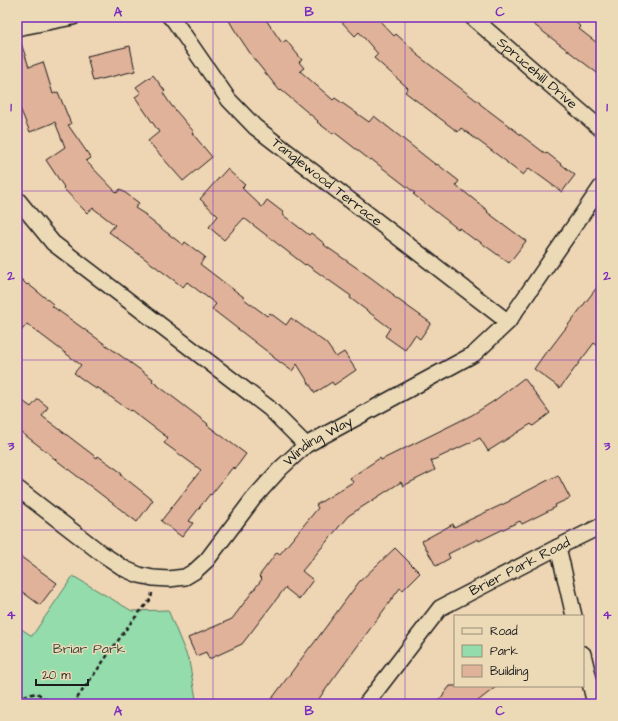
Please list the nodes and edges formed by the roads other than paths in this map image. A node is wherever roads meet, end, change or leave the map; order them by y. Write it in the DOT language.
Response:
graph roads {
  1 [pos="73,17"];
  2 [pos="170,17"];
  3 [pos="472,17"];
  4 [pos="17,28"];
  5 [pos="601,129"];
  6 [pos="601,187"];
  7 [pos="17,199"];
  8 [pos="508,322"];
  9 [pos="306,445"];
  10 [pos="17,488"];
  11 [pos="601,526"];
  12 [pos="558,547"];
  13 [pos="574,615"];
  14 [pos="584,658"];
  15 [pos="366,704"];
  16 [pos="595,704"];
  1 -- 4 [label="street"];
  2 -- 8 [label="street, Tanglewood Terrace"];
  3 -- 5 [label="street, Sprucehill Drive"];
  6 -- 8 [label="street, Winding Way"];
  7 -- 9 [label="street"];
  8 -- 9 [label="street, Winding Way"];
  9 -- 10 [label="street, Winding Way"];
  11 -- 12 [label="street, Brier Park Road"];
  12 -- 13 [label="street"];
  12 -- 15 [label="street, Brier Park Road"];
  14 -- 16 [label="street"];
}
